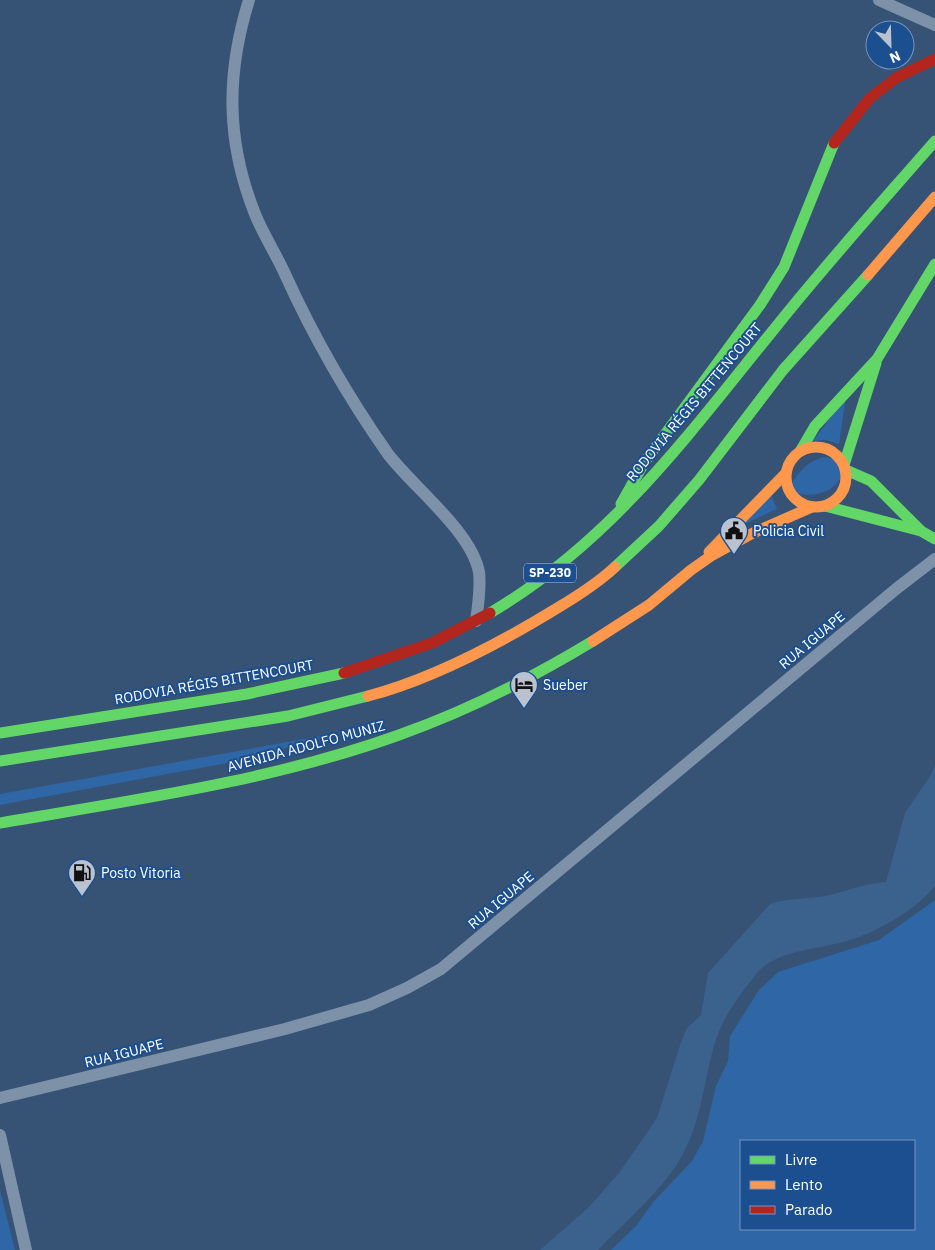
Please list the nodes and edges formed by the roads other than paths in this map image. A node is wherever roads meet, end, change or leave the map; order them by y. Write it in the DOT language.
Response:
graph roads {
  1 [pos="249,0"];
  2 [pos="879,0"];
  3 [pos="935,24"];
  4 [pos="935,58"];
  5 [pos="935,141"];
  6 [pos="935,197"];
  7 [pos="935,264"];
  8 [pos="935,282"];
  9 [pos="910,305"];
  10 [pos="877,359"];
  11 [pos="801,450"];
  12 [pos="845,467"];
  13 [pos="785,474"];
  14 [pos="824,506"];
  15 [pos="812,507"];
  16 [pos="611,522"];
  17 [pos="921,531"];
  18 [pos="935,539"];
  19 [pos="935,559"];
  20 [pos="696,566"];
  21 [pos="476,621"];
  22 [pos="10,719"];
  23 [pos="86,719"];
  24 [pos="0,733"];
  25 [pos="0,761"];
  26 [pos="0,823"];
  27 [pos="0,1098"];
  28 [pos="0,1135"];
  29 [pos="26,1250"];
  1 -- 21 [label="street"];
  2 -- 3 [label="street"];
  4 -- 16 [label="main road"];
  5 -- 16 [label="main road, RODOVIA RÉGIS BITTENCOURT / SP-230"];
  6 -- 25 [label="main road, SP-230"];
  7 -- 9 [label="main road"];
  8 -- 9 [label="street"];
  9 -- 10 [label="main road"];
  10 -- 11 [label="main road"];
  10 -- 12 [label="main road"];
  11 -- 12 [label="main road"];
  11 -- 13 [label="main road"];
  12 -- 14 [label="main road"];
  12 -- 17 [label="main road"];
  13 -- 15 [label="main road"];
  13 -- 20 [label="main road"];
  14 -- 15 [label="main road"];
  14 -- 17 [label="main road"];
  15 -- 20 [label="main road"];
  16 -- 21 [label="main road, RODOVIA RÉGIS BITTENCOURT / SP-230"];
  17 -- 18 [label="main road"];
  19 -- 27 [label="street, RUA IGUAPE"];
  20 -- 26 [label="main road, AVENIDA ADOLFO MUNIZ"];
  21 -- 23 [label="main road, RODOVIA RÉGIS BITTENCOURT / SP-230"];
  22 -- 23 [label="main road"];
  23 -- 24 [label="main road, RODOVIA RÉGIS BITTENCOURT / SP-230"];
  28 -- 29 [label="street"];
}
